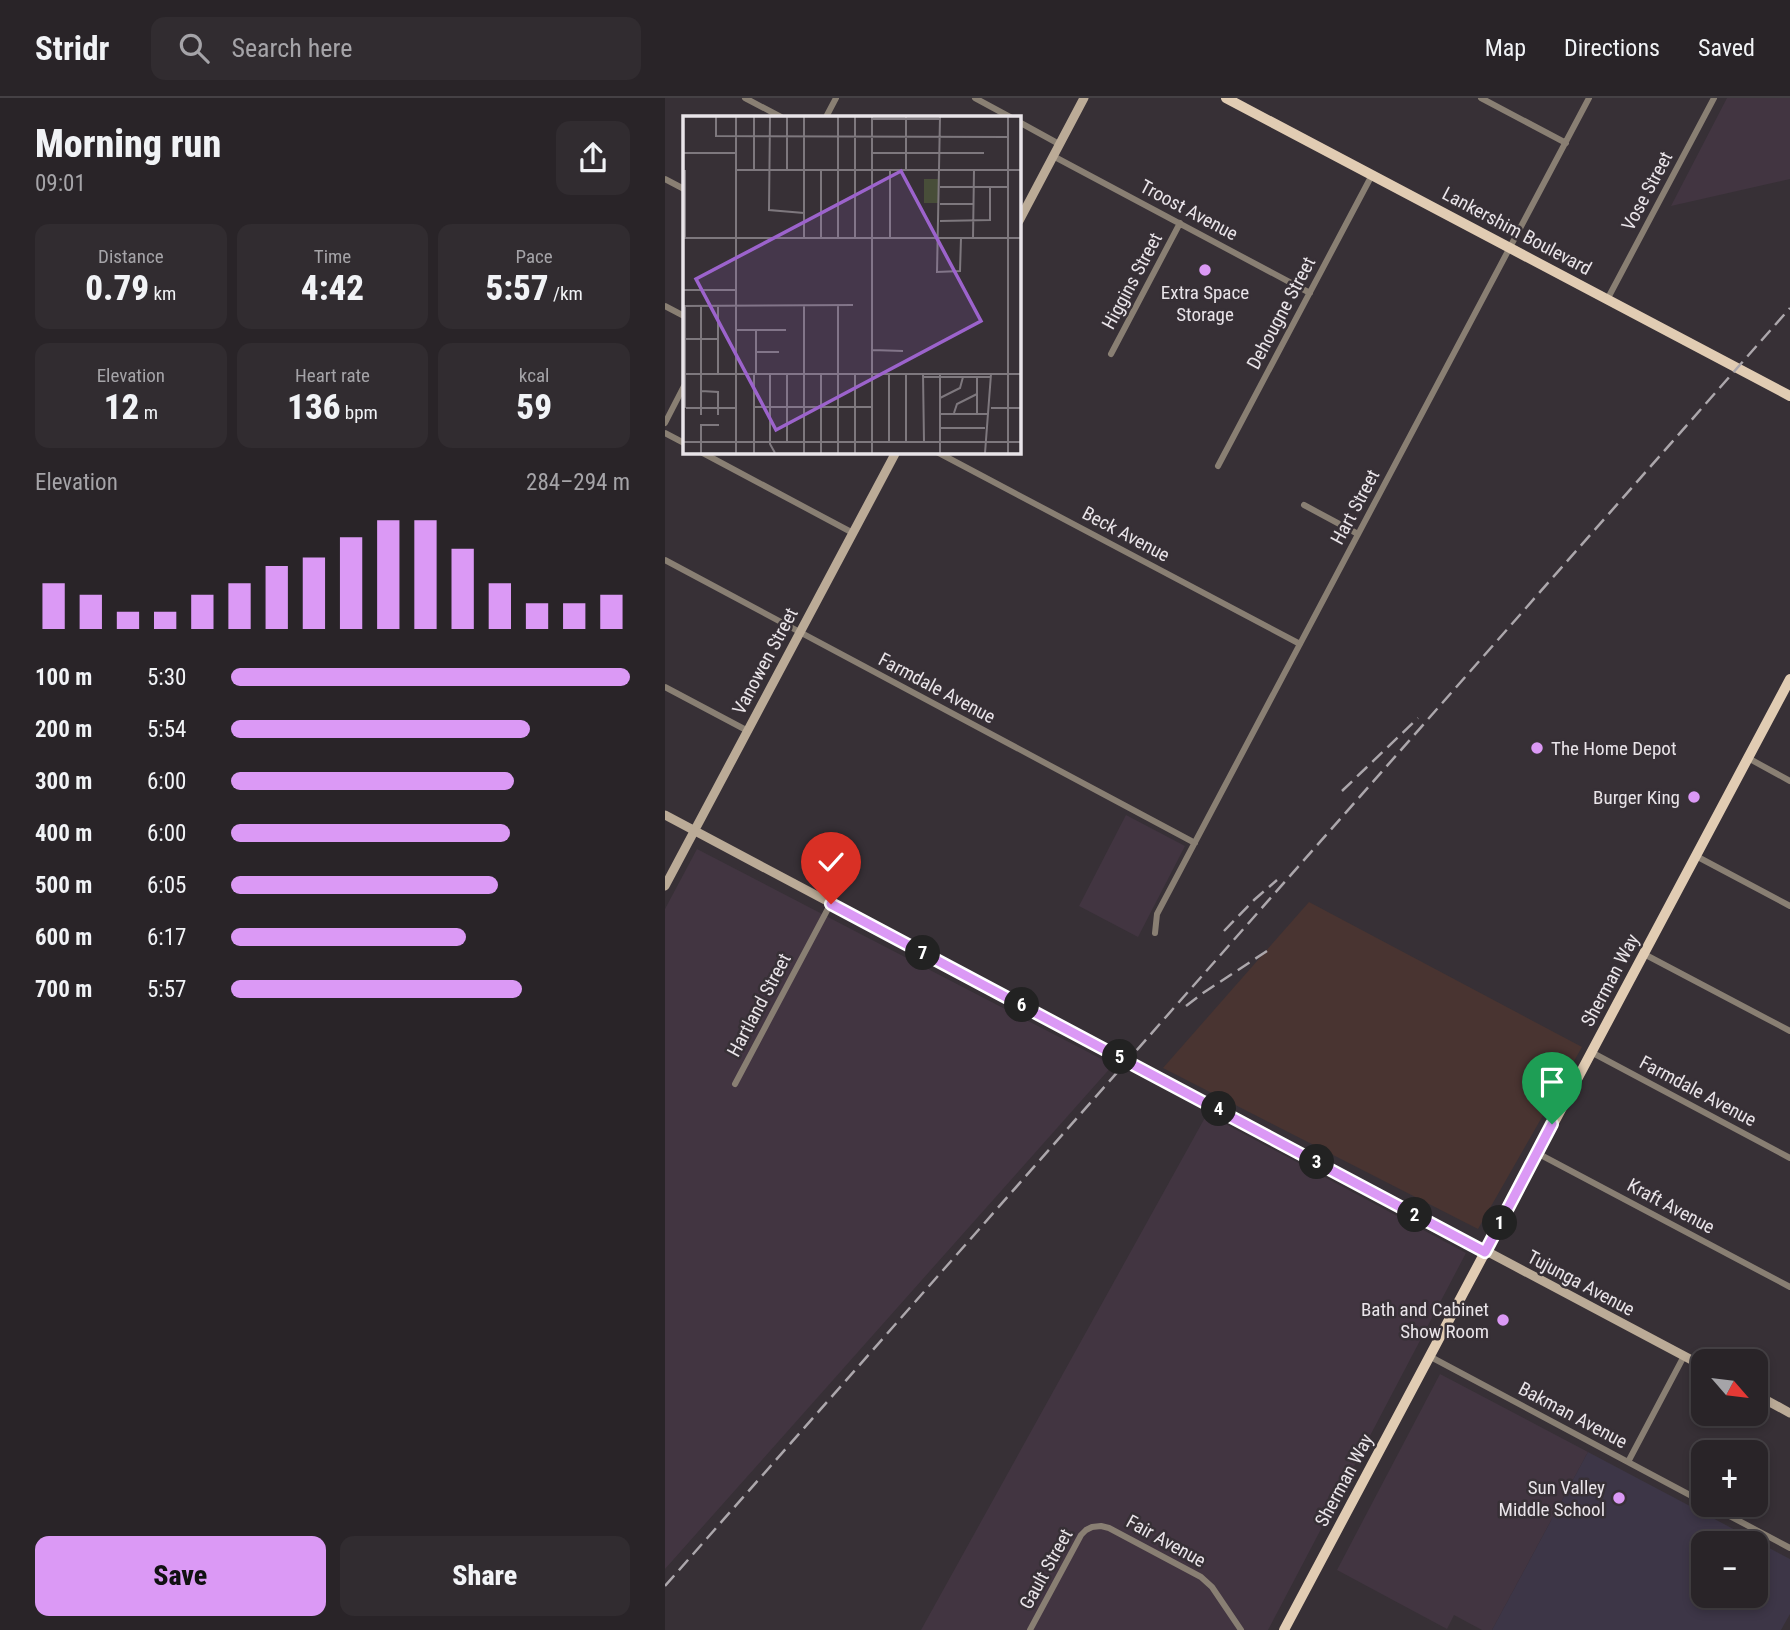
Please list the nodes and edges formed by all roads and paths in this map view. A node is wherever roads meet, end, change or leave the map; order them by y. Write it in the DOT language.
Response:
graph roads {
  1 [pos="745,98"];
  2 [pos="836,98"];
  3 [pos="975,98"];
  4 [pos="1084,98"];
  5 [pos="1226,98"];
  6 [pos="1481,98"];
  7 [pos="1590,98"];
  8 [pos="1714,98"];
  9 [pos="779,116"];
  10 [pos="827,116"];
  11 [pos="1008,116"];
  12 [pos="1020,123"];
  13 [pos="1566,142"];
  14 [pos="1059,144"];
  15 [pos="1053,156"];
  16 [pos="1372,175"];
  17 [pos="665,179"];
  18 [pos="683,188"];
  19 [pos="1020,219"];
  20 [pos="1180,223"];
  21 [pos="1511,248"];
  22 [pos="1310,293"];
  23 [pos="1608,298"];
  24 [pos="665,306"];
  25 [pos="683,315"];
  26 [pos="1111,354"];
  27 [pos="683,389"];
  28 [pos="1790,396"];
  29 [pos="665,423"];
  30 [pos="665,433"];
  31 [pos="683,442"];
  32 [pos="703,453"];
  33 [pos="895,453"];
  34 [pos="939,453"];
  35 [pos="1218,466"];
  36 [pos="1304,505"];
  37 [pos="853,533"];
  38 [pos="1358,534"];
  39 [pos="665,560"];
  40 [pos="800,632"];
  41 [pos="1300,644"];
  42 [pos="1790,680"];
  43 [pos="665,687"];
  44 [pos="748,731"];
  45 [pos="1748,758"];
  46 [pos="1790,781"];
  47 [pos="665,815"];
  48 [pos="695,831"];
  49 [pos="1195,843"];
  50 [pos="1696,856"];
  51 [pos="665,886"];
  52 [pos="831,904"];
  53 [pos="1790,906"];
  54 [pos="1154,933"];
  55 [pos="1644,954"];
  56 [pos="1790,1031"];
  57 [pos="1591,1052"];
  58 [pos="735,1084"];
  59 [pos="1538,1153"];
  60 [pos="1790,1158"];
  61 [pos="1485,1252"];
  62 [pos="1790,1287"];
  63 [pos="1430,1356"];
  64 [pos="1684,1356"];
  65 [pos="1691,1360"];
  66 [pos="1768,1401"];
  67 [pos="1790,1413"];
  68 [pos="1628,1462"];
  69 [pos="1691,1496"];
  70 [pos="1732,1517"];
  71 [pos="1092,1527"];
  72 [pos="1790,1548"];
  73 [pos="1030,1630"];
  74 [pos="1241,1630"];
  75 [pos="1284,1630"];
  1 -- 9 [label="street"];
  2 -- 10 [label="street"];
  3 -- 11 [label="street"];
  4 -- 14 [label="street"];
  5 -- 16 [label="main road, Lankershim Boulevard"];
  6 -- 13 [label="street"];
  7 -- 13 [label="street, Hart Street"];
  8 -- 23 [label="street, Vose Street"];
  12 -- 14 [label="street"];
  13 -- 21 [label="street, Hart Street"];
  14 -- 15 [label="street"];
  15 -- 19 [label="street"];
  15 -- 20 [label="street, Troost Avenue"];
  16 -- 21 [label="main road, Lankershim Boulevard"];
  16 -- 22 [label="street, Dehougne Street"];
  17 -- 18 [label="street"];
  20 -- 22 [label="street, Troost Avenue"];
  20 -- 26 [label="street, Higgins Street"];
  21 -- 23 [label="main road, Lankershim Boulevard"];
  21 -- 38 [label="street, Hart Street"];
  22 -- 35 [label="street, Dehougne Street"];
  23 -- 28 [label="main road, Lankershim Boulevard"];
  24 -- 25 [label="street"];
  27 -- 29 [label="street"];
  30 -- 31 [label="street"];
  32 -- 37 [label="street"];
  33 -- 37 [label="street, Vanowen Street"];
  34 -- 41 [label="street, Beck Avenue"];
  36 -- 38 [label="street"];
  37 -- 40 [label="street, Vanowen Street"];
  38 -- 41 [label="street, Hart Street"];
  39 -- 40 [label="street, Farmdale Avenue"];
  40 -- 44 [label="street, Vanowen Street"];
  40 -- 49 [label="street, Farmdale Avenue"];
  41 -- 49 [label="street, Hart Street"];
  42 -- 45 [label="main road, Sherman Way"];
  43 -- 44 [label="street"];
  44 -- 48 [label="street, Vanowen Street"];
  45 -- 46 [label="street"];
  45 -- 50 [label="main road, Sherman Way"];
  47 -- 48 [label="street, Tujunga Avenue"];
  48 -- 51 [label="street, Vanowen Street"];
  48 -- 52 [label="street, Tujunga Avenue"];
  49 -- 54 [label="street, Hart Street"];
  50 -- 53 [label="street"];
  50 -- 55 [label="main road, Sherman Way"];
  52 -- 58 [label="street, Hartland Street"];
  52 -- 61 [label="street, Tujunga Avenue"];
  55 -- 56 [label="street"];
  55 -- 57 [label="main road, Sherman Way"];
  57 -- 59 [label="main road, Sherman Way"];
  57 -- 60 [label="street, Farmdale Avenue"];
  59 -- 61 [label="main road, Sherman Way"];
  59 -- 62 [label="street, Kraft Avenue"];
  61 -- 63 [label="main road, Sherman Way"];
  61 -- 64 [label="street, Tujunga Avenue"];
  63 -- 68 [label="street, Bakman Avenue"];
  63 -- 75 [label="main road, Sherman Way"];
  64 -- 65 [label="street, Tujunga Avenue"];
  64 -- 68 [label="street"];
  66 -- 67 [label="street"];
  68 -- 69 [label="street, Bakman Avenue"];
  70 -- 72 [label="street"];
  71 -- 73 [label="street, Gault Street"];
  71 -- 74 [label="street, Fair Avenue"];
}
